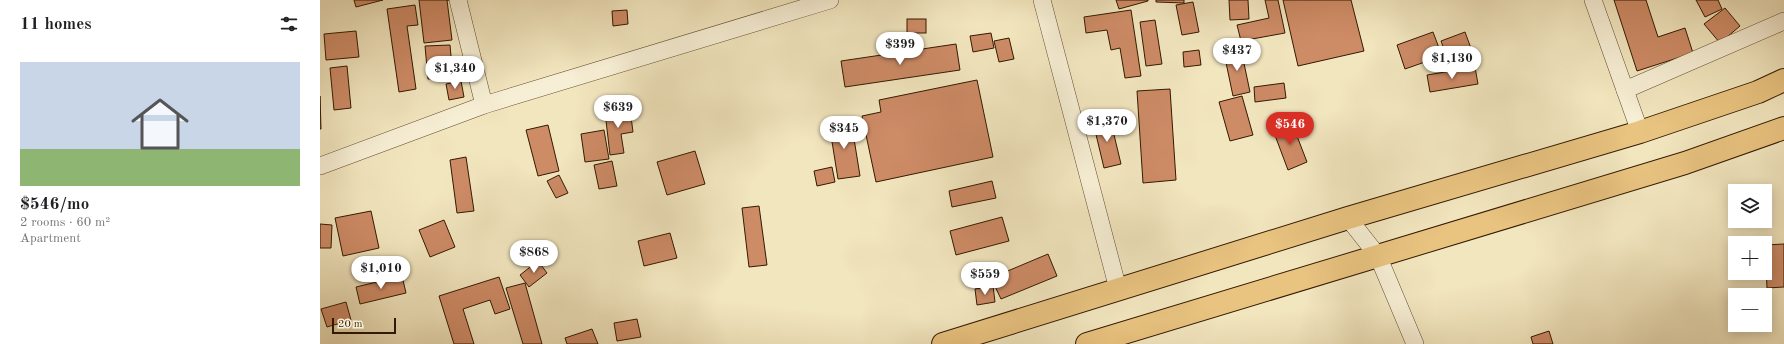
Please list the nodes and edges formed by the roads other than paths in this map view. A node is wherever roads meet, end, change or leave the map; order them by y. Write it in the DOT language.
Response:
graph roads {
  1 [pos="458,0"];
  2 [pos="830,0"];
  3 [pos="1042,0"];
  4 [pos="1593,0"];
  5 [pos="1784,21"];
  6 [pos="1784,80"];
  7 [pos="1625,90"];
  8 [pos="484,105"];
  9 [pos="1784,128"];
  10 [pos="1640,132"];
  11 [pos="320,166"];
  12 [pos="1348,218"];
  13 [pos="1378,256"];
  14 [pos="1118,289"];
  15 [pos="1124,338"];
  16 [pos="943,344"];
  17 [pos="1087,344"];
  18 [pos="1415,344"];
  1 -- 8 [label="street"];
  2 -- 8 [label="street"];
  3 -- 14 [label="street"];
  4 -- 7 [label="street"];
  5 -- 7 [label="street"];
  6 -- 10 [label="highway"];
  7 -- 10 [label="street"];
  8 -- 11 [label="street"];
  9 -- 13 [label="highway"];
  10 -- 12 [label="highway"];
  12 -- 13 [label="street"];
  12 -- 14 [label="highway"];
  13 -- 15 [label="highway"];
  13 -- 18 [label="street"];
  14 -- 16 [label="highway"];
  15 -- 17 [label="highway"];
}
